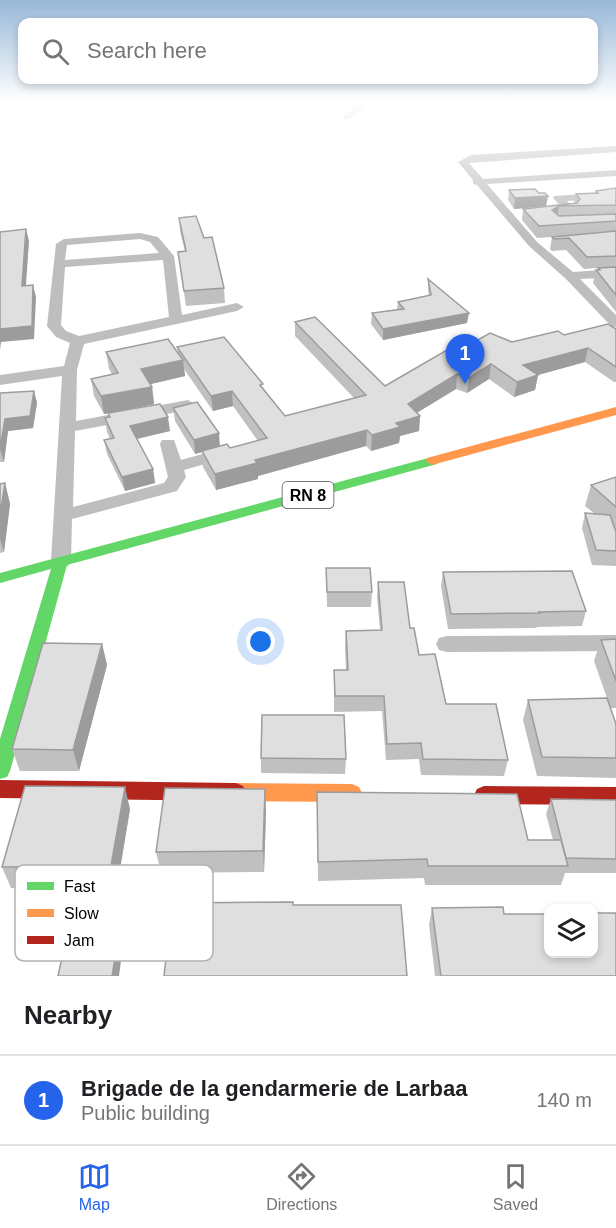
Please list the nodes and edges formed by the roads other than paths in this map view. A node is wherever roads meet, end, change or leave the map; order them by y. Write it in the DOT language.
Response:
graph roads {
  1 [pos="615,150"];
  2 [pos="616,173"];
  3 [pos="477,182"];
  4 [pos="616,195"];
  5 [pos="539,213"];
  6 [pos="168,256"];
  7 [pos="58,264"];
  8 [pos="616,273"];
  9 [pos="570,276"];
  10 [pos="237,307"];
  11 [pos="176,320"];
  12 [pos="616,323"];
  13 [pos="78,341"];
  14 [pos="70,370"];
  15 [pos="0,380"];
  16 [pos="188,405"];
  17 [pos="616,411"];
  18 [pos="67,428"];
  19 [pos="168,444"];
  20 [pos="236,450"];
  21 [pos="174,467"];
  22 [pos="63,516"];
  23 [pos="61,561"];
  24 [pos="0,578"];
  25 [pos="616,643"];
  26 [pos="447,644"];
  27 [pos="0,771"];
  28 [pos="0,789"];
  29 [pos="367,793"];
  30 [pos="474,794"];
  31 [pos="616,796"];
  1 -- 3 [label="street"];
  2 -- 3 [label="street"];
  3 -- 9 [label="street"];
  4 -- 5 [label="street"];
  6 -- 7 [label="street"];
  6 -- 7 [label="street"];
  6 -- 11 [label="street"];
  7 -- 13 [label="street"];
  8 -- 9 [label="street"];
  9 -- 12 [label="street"];
  10 -- 11 [label="street"];
  11 -- 13 [label="street"];
  13 -- 14 [label="street"];
  14 -- 15 [label="street"];
  14 -- 18 [label="street"];
  16 -- 18 [label="street"];
  17 -- 23 [label="main road, RN 8"];
  18 -- 22 [label="street"];
  19 -- 21 [label="street"];
  20 -- 21 [label="street"];
  21 -- 22 [label="street"];
  22 -- 23 [label="street"];
  23 -- 24 [label="main road, RN 8"];
  23 -- 27 [label="main road"];
  25 -- 26 [label="street"];
  28 -- 29 [label="main road"];
  30 -- 31 [label="main road"];
}
